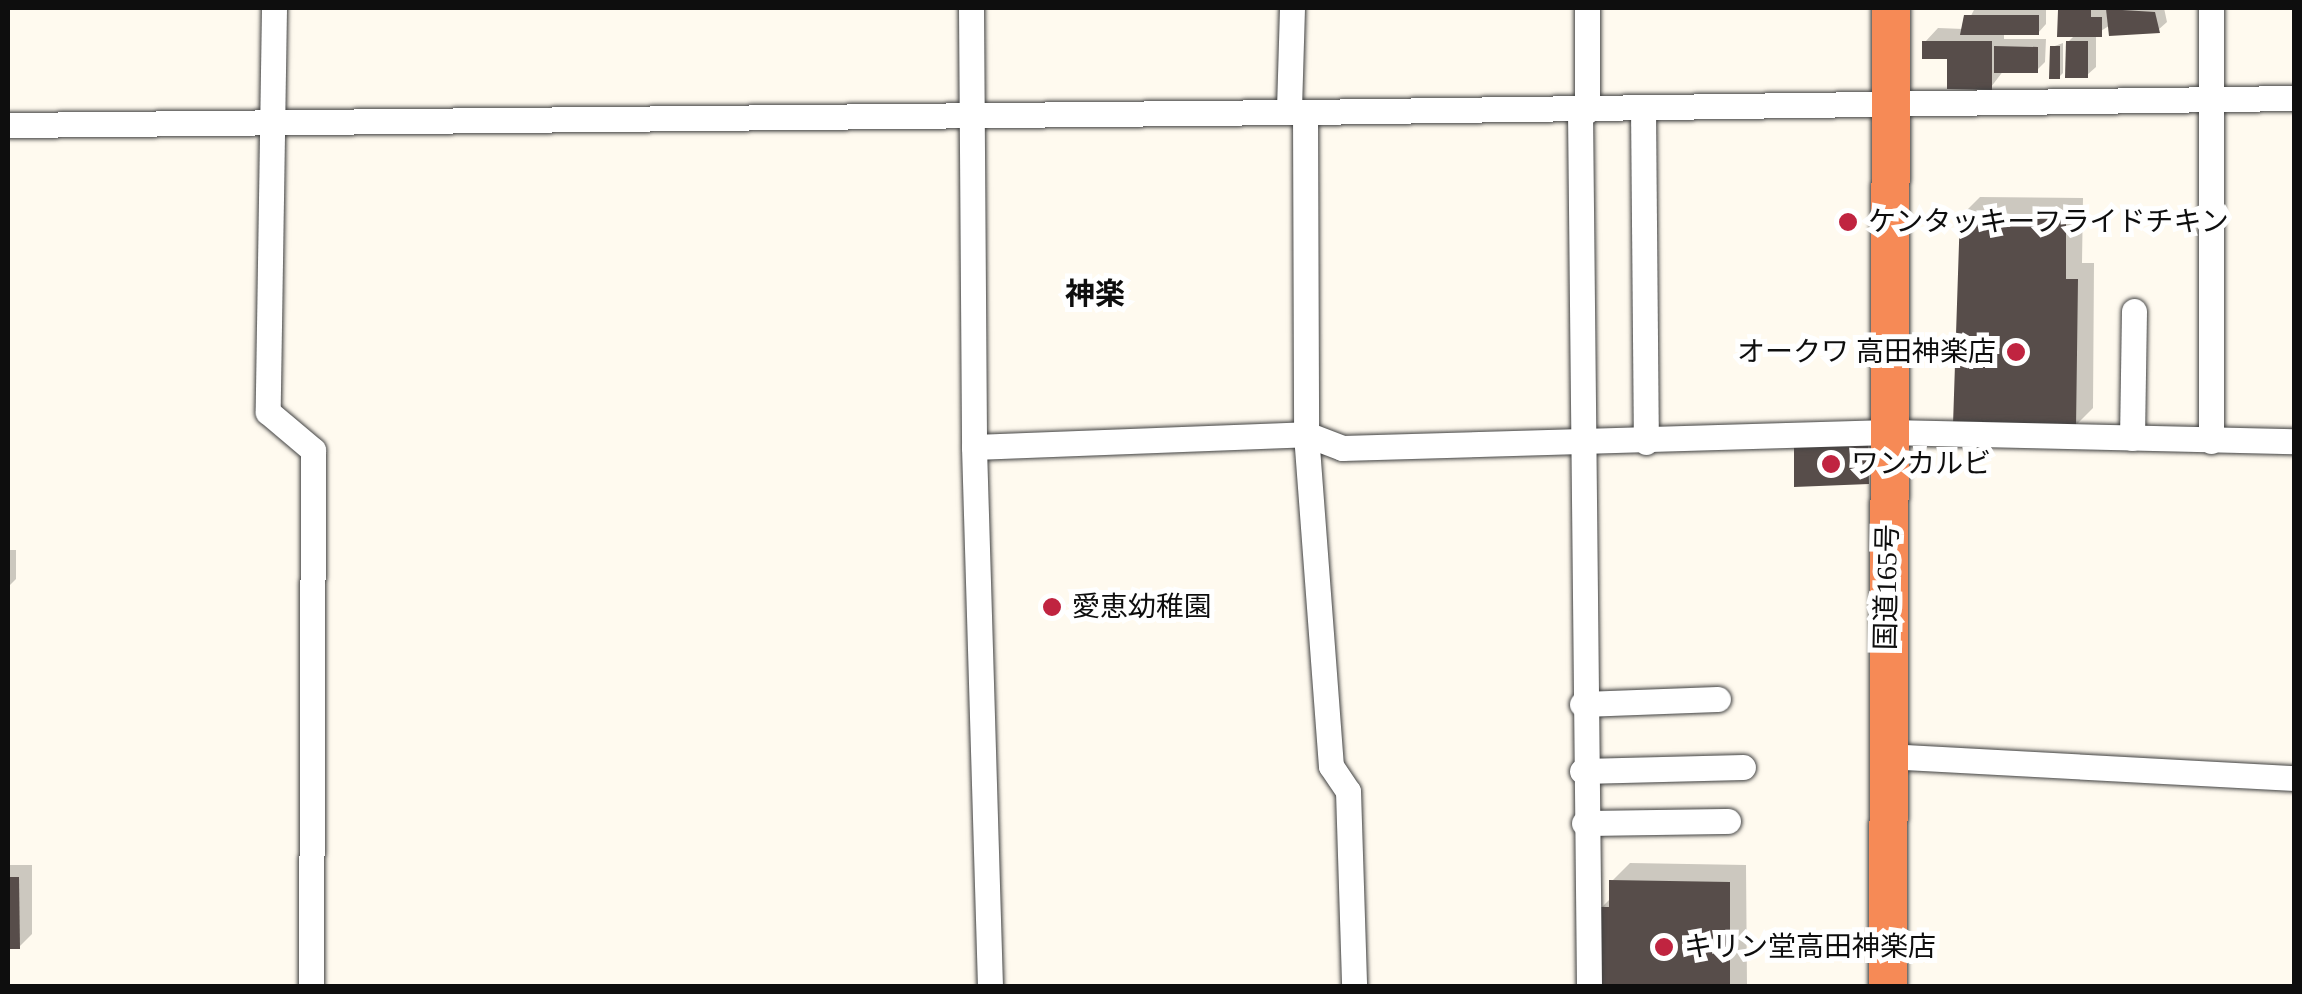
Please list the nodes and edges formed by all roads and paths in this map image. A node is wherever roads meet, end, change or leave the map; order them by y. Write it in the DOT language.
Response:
graph roads {
  1 [pos="274,8"];
  2 [pos="971,8"];
  3 [pos="1292,8"];
  4 [pos="1587,8"];
  5 [pos="1890,8"];
  6 [pos="2211,8"];
  7 [pos="2211,96"];
  8 [pos="2294,98"];
  9 [pos="1891,103"];
  10 [pos="1642,108"];
  11 [pos="1584,111"];
  12 [pos="1297,112"];
  13 [pos="974,114"];
  14 [pos="270,121"];
  15 [pos="8,125"];
  16 [pos="2134,310"];
  17 [pos="1889,432"];
  18 [pos="1306,434"];
  19 [pos="2132,438"];
  20 [pos="2212,441"];
  21 [pos="2294,441"];
  22 [pos="1646,442"];
  23 [pos="1582,444"];
  24 [pos="974,447"];
  25 [pos="1718,699"];
  26 [pos="1582,704"];
  27 [pos="1886,756"];
  28 [pos="1743,767"];
  29 [pos="1582,770"];
  30 [pos="2294,778"];
  31 [pos="1728,821"];
  32 [pos="1584,822"];
  33 [pos="311,986"];
  34 [pos="990,986"];
  35 [pos="1354,986"];
  36 [pos="1588,986"];
  37 [pos="1888,986"];
  1 -- 14 [label="street"];
  2 -- 13 [label="street"];
  3 -- 12 [label="street"];
  4 -- 11 [label="street"];
  5 -- 9 [label="highway, 国道165号"];
  6 -- 7 [label="street"];
  7 -- 8 [label="street"];
  7 -- 9 [label="street"];
  7 -- 20 [label="street"];
  9 -- 10 [label="street"];
  9 -- 17 [label="highway, 国道165号"];
  10 -- 11 [label="street"];
  10 -- 22 [label="street"];
  11 -- 12 [label="street"];
  11 -- 23 [label="street"];
  12 -- 13 [label="street"];
  12 -- 18 [label="street"];
  13 -- 14 [label="street"];
  13 -- 24 [label="street"];
  14 -- 15 [label="street"];
  14 -- 33 [label="street"];
  16 -- 19 [label="street"];
  17 -- 19 [label="street"];
  17 -- 22 [label="street"];
  17 -- 27 [label="highway, 国道165号"];
  18 -- 23 [label="street"];
  18 -- 24 [label="street"];
  18 -- 35 [label="street"];
  19 -- 20 [label="street"];
  20 -- 21 [label="street"];
  22 -- 23 [label="street"];
  23 -- 26 [label="street"];
  24 -- 34 [label="street"];
  25 -- 26 [label="street"];
  26 -- 29 [label="street"];
  27 -- 30 [label="street"];
  27 -- 37 [label="highway, 国道165号"];
  28 -- 29 [label="street"];
  29 -- 32 [label="street"];
  31 -- 32 [label="street"];
  32 -- 36 [label="street"];
}
